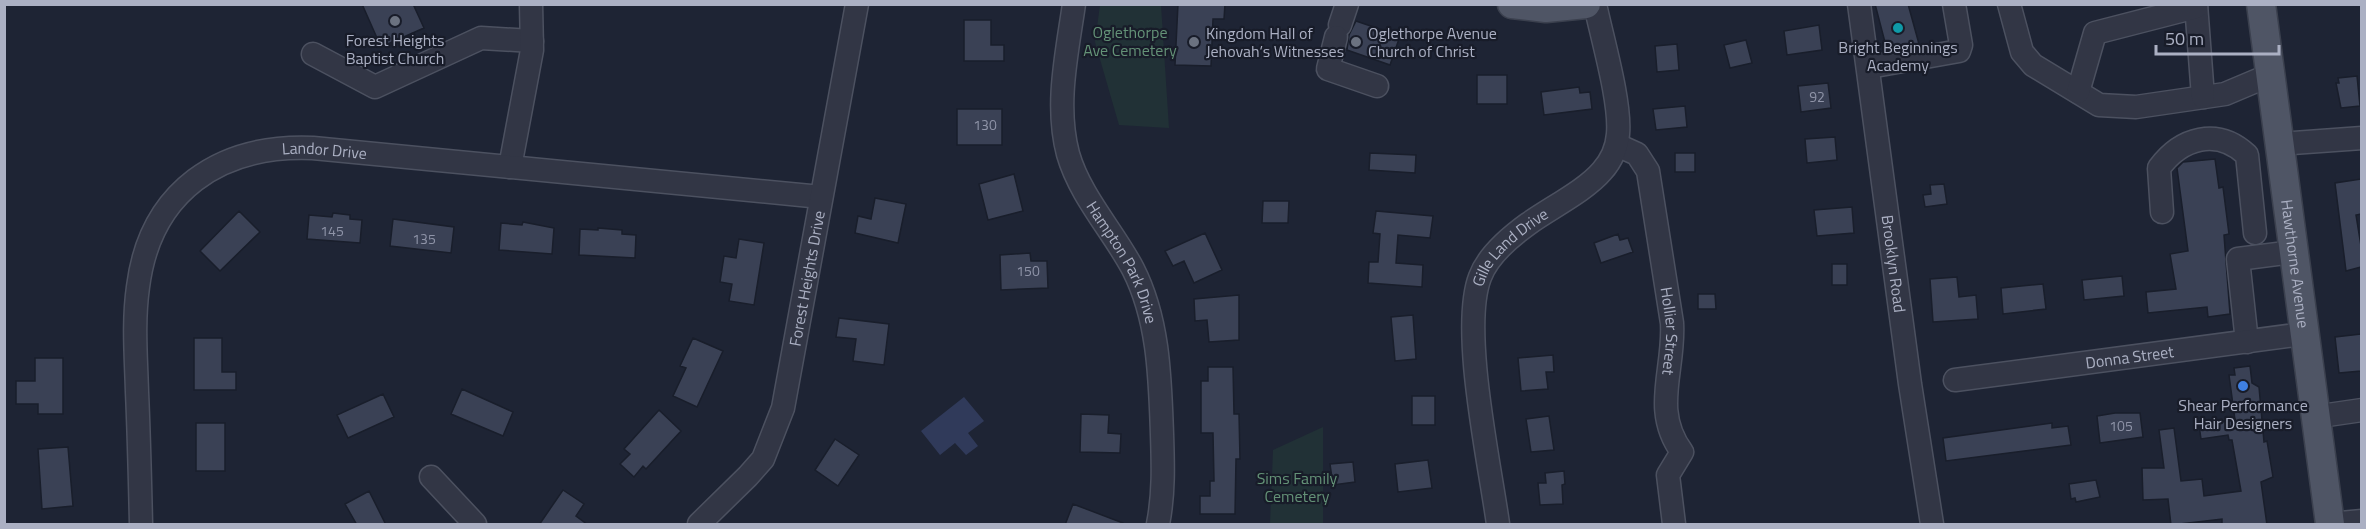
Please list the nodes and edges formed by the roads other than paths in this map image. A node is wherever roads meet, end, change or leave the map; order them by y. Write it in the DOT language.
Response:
graph roads {
  1 [pos="531,4"];
  2 [pos="857,4"];
  3 [pos="1074,4"];
  4 [pos="1512,4"];
  5 [pos="1586,4"];
  6 [pos="1595,4"];
  7 [pos="1859,4"];
  8 [pos="1954,4"];
  9 [pos="2009,4"];
  10 [pos="2261,4"];
  11 [pos="2196,6"];
  12 [pos="1341,22"];
  13 [pos="532,40"];
  14 [pos="313,54"];
  15 [pos="1869,67"];
  16 [pos="1377,86"];
  17 [pos="2271,88"];
  18 [pos="2078,92"];
  19 [pos="2214,95"];
  20 [pos="2361,138"];
  21 [pos="2279,144"];
  22 [pos="1617,145"];
  23 [pos="510,167"];
  24 [pos="2285,187"];
  25 [pos="2250,190"];
  26 [pos="821,197"];
  27 [pos="2162,212"];
  28 [pos="2255,233"];
  29 [pos="2293,252"];
  30 [pos="2303,334"];
  31 [pos="2247,342"];
  32 [pos="1955,380"];
  33 [pos="2361,410"];
  34 [pos="2314,417"];
  35 [pos="431,477"];
  36 [pos="2361,521"];
  37 [pos="2330,524"];
  38 [pos="141,525"];
  39 [pos="475,525"];
  40 [pos="699,525"];
  41 [pos="1158,525"];
  42 [pos="1498,525"];
  43 [pos="1674,525"];
  44 [pos="1932,525"];
  1 -- 13 [label="street"];
  2 -- 26 [label="street, Forest Heights Drive"];
  3 -- 41 [label="street, Hampton Park Drive"];
  4 -- 5 [label="main road"];
  6 -- 22 [label="street"];
  7 -- 15 [label="street, Brooklyn Road"];
  8 -- 15 [label="street"];
  9 -- 18 [label="street"];
  10 -- 17 [label="main road, Hawthorne Avenue"];
  11 -- 18 [label="street"];
  11 -- 19 [label="street"];
  12 -- 16 [label="street"];
  13 -- 14 [label="street"];
  13 -- 23 [label="street"];
  15 -- 44 [label="street, Brooklyn Road"];
  17 -- 19 [label="street"];
  17 -- 21 [label="main road, Hawthorne Avenue"];
  18 -- 19 [label="street"];
  20 -- 21 [label="street"];
  21 -- 24 [label="main road, Hawthorne Avenue"];
  22 -- 42 [label="street, Gille Land Drive"];
  22 -- 43 [label="street, Hollier Street"];
  23 -- 26 [label="street, Landor Drive"];
  23 -- 38 [label="street, Landor Drive"];
  24 -- 25 [label="street"];
  24 -- 29 [label="main road, Hawthorne Avenue"];
  25 -- 27 [label="street"];
  25 -- 28 [label="street"];
  26 -- 40 [label="street, Forest Heights Drive"];
  29 -- 30 [label="main road, Hawthorne Avenue"];
  29 -- 31 [label="street"];
  30 -- 31 [label="street, Donna Street"];
  30 -- 34 [label="main road, Hawthorne Avenue"];
  31 -- 32 [label="street, Donna Street"];
  33 -- 34 [label="street"];
  34 -- 37 [label="main road, Hawthorne Avenue"];
  35 -- 39 [label="street"];
  36 -- 37 [label="street"];
}
